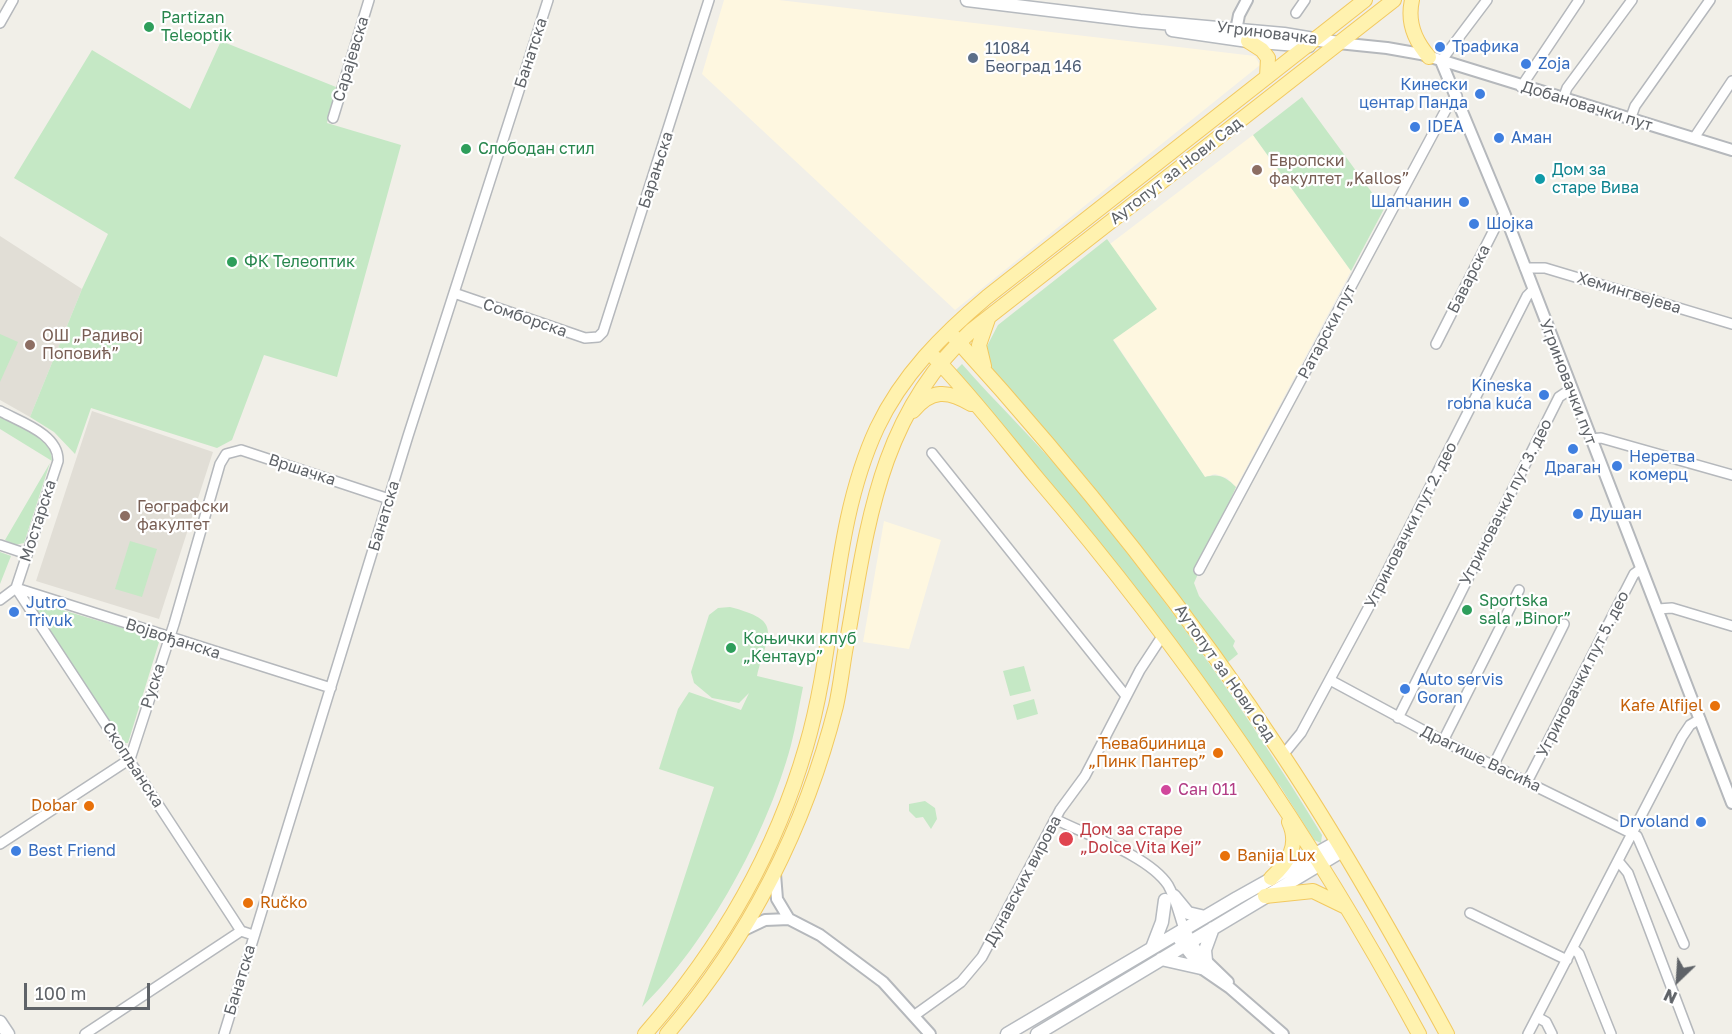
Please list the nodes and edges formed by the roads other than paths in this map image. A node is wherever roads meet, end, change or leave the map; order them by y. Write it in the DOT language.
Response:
graph roads {
  1 [pos="13,0"];
  2 [pos="369,0"];
  3 [pos="548,0"];
  4 [pos="709,0"];
  5 [pos="967,0"];
  6 [pos="1247,0"];
  7 [pos="1305,0"];
  8 [pos="1365,0"];
  9 [pos="1394,0"];
  10 [pos="1412,0"];
  11 [pos="1487,0"];
  12 [pos="1579,0"];
  13 [pos="1632,0"];
  14 [pos="1710,0"];
  15 [pos="1296,13"];
  16 [pos="0,23"];
  17 [pos="1239,36"];
  18 [pos="1311,42"];
  19 [pos="1338,43"];
  20 [pos="1435,59"];
  21 [pos="1267,77"];
  22 [pos="1732,81"];
  23 [pos="1521,87"];
  24 [pos="1457,96"];
  25 [pos="1563,99"];
  26 [pos="333,118"];
  27 [pos="1630,120"];
  28 [pos="1694,138"];
  29 [pos="1732,150"];
  30 [pos="1505,215"];
  31 [pos="1525,268"];
  32 [pos="1533,290"];
  33 [pos="454,293"];
  34 [pos="989,317"];
  35 [pos="1732,324"];
  36 [pos="948,330"];
  37 [pos="598,337"];
  38 [pos="959,342"];
  39 [pos="1436,344"];
  40 [pos="928,352"];
  41 [pos="940,363"];
  42 [pos="989,376"];
  43 [pos="1571,389"];
  44 [pos="981,410"];
  45 [pos="0,411"];
  46 [pos="898,432"];
  47 [pos="1590,439"];
  48 [pos="932,453"];
  49 [pos="220,464"];
  50 [pos="1732,475"];
  51 [pos="389,499"];
  52 [pos="0,545"];
  53 [pos="27,554"];
  54 [pos="1641,569"];
  55 [pos="1199,570"];
  56 [pos="16,588"];
  57 [pos="1520,590"];
  58 [pos="0,600"];
  59 [pos="1658,609"];
  60 [pos="1564,624"];
  61 [pos="1732,626"];
  62 [pos="1163,635"];
  63 [pos="170,638"];
  64 [pos="1330,680"];
  65 [pos="331,688"];
  66 [pos="1126,696"];
  67 [pos="1398,718"];
  68 [pos="1700,719"];
  69 [pos="1443,741"];
  70 [pos="1283,755"];
  71 [pos="130,759"];
  72 [pos="1493,766"];
  73 [pos="1527,782"];
  74 [pos="1728,783"];
  75 [pos="1732,803"];
  76 [pos="1283,806"];
  77 [pos="1055,819"];
  78 [pos="1633,834"];
  79 [pos="0,844"];
  80 [pos="1339,847"];
  81 [pos="1317,860"];
  82 [pos="1618,862"];
  83 [pos="775,874"];
  84 [pos="1271,878"];
  85 [pos="1265,896"];
  86 [pos="1169,898"];
  87 [pos="1348,909"];
  88 [pos="1470,913"];
  89 [pos="1205,917"];
  90 [pos="789,919"];
  91 [pos="1213,928"];
  92 [pos="744,930"];
  93 [pos="241,931"];
  94 [pos="1180,932"];
  95 [pos="253,935"];
  96 [pos="1186,944"];
  97 [pos="1684,945"];
  98 [pos="1573,948"];
  99 [pos="1152,949"];
  100 [pos="1161,959"];
  101 [pos="1567,960"];
  102 [pos="1203,964"];
  103 [pos="915,1016"];
  104 [pos="1537,1017"];
  105 [pos="0,1022"];
  106 [pos="8,1034"];
  107 [pos="85,1034"];
  108 [pos="224,1034"];
  109 [pos="645,1034"];
  110 [pos="667,1034"];
  111 [pos="930,1034"];
  112 [pos="1007,1034"];
  113 [pos="1037,1034"];
  114 [pos="1283,1034"];
  115 [pos="1419,1034"];
  116 [pos="1447,1034"];
  117 [pos="1528,1034"];
  118 [pos="1552,1034"];
  119 [pos="1611,1034"];
  120 [pos="1689,1034"];
  1 -- 16 [label="street"];
  2 -- 26 [label="street, Сарајевска"];
  3 -- 33 [label="street, Банатска"];
  4 -- 37 [label="street, Барањска"];
  5 -- 17 [label="main road, Угриновачка"];
  6 -- 17 [label="street"];
  7 -- 15 [label="street"];
  8 -- 18 [label="main road, Аутопут за Нови Сад"];
  9 -- 19 [label="main road, Аутопут за Нови Сад"];
  10 -- 20 [label="main road"];
  11 -- 20 [label="street"];
  12 -- 23 [label="street"];
  13 -- 25 [label="street"];
  14 -- 27 [label="street"];
  17 -- 18 [label="main road, Угриновачка"];
  17 -- 18 [label="main road, Угриновачка"];
  17 -- 21 [label="main road"];
  18 -- 19 [label="main road, Угриновачка"];
  18 -- 21 [label="main road, Аутопут за Нови Сад"];
  19 -- 20 [label="street"];
  19 -- 34 [label="main road, Аутопут за Нови Сад"];
  20 -- 23 [label="street, Добановачки пут"];
  20 -- 24 [label="street, Угриновачки пут"];
  21 -- 36 [label="main road, Аутопут за Нови Сад"];
  22 -- 28 [label="street"];
  23 -- 25 [label="street, Добановачки пут"];
  24 -- 30 [label="street, Угриновачки пут"];
  24 -- 55 [label="street, Ратарски пут"];
  25 -- 27 [label="street, Добановачки пут"];
  27 -- 28 [label="street, Добановачки пут"];
  28 -- 29 [label="street, Добановачки пут"];
  30 -- 31 [label="street, Угриновачки пут"];
  30 -- 39 [label="street, Баварска"];
  31 -- 32 [label="street, Угриновачки пут"];
  31 -- 35 [label="street, Хемингвејева"];
  32 -- 43 [label="street, Угриновачки пут"];
  32 -- 64 [label="street, Угриновачки пут 2. део"];
  33 -- 37 [label="street, Сомборска"];
  33 -- 51 [label="street, Банатска"];
  34 -- 38 [label="main road, Аутопут за Нови Сад"];
  34 -- 42 [label="main road"];
  36 -- 38 [label="main road, Аутопут за Нови Сад"];
  36 -- 40 [label="main road, Аутопут за Нови Сад"];
  38 -- 41 [label="main road, Аутопут за Нови Сад"];
  38 -- 42 [label="main road, Аутопут за Нови Сад"];
  40 -- 41 [label="main road, Аутопут за Нови Сад"];
  40 -- 109 [label="main road"];
  41 -- 44 [label="main road, Аутопут за Нови Сад"];
  41 -- 46 [label="main road"];
  42 -- 70 [label="main road, Аутопут за Нови Сад"];
  43 -- 47 [label="street, Угриновачки пут"];
  43 -- 67 [label="street, Угриновачки пут 3. део"];
  44 -- 46 [label="main road"];
  44 -- 62 [label="main road, Аутопут за Нови Сад"];
  45 -- 53 [label="street, Мостарска"];
  46 -- 83 [label="main road"];
  47 -- 50 [label="street"];
  47 -- 54 [label="street, Угриновачки пут"];
  48 -- 66 [label="street"];
  49 -- 51 [label="street, Вршачка"];
  49 -- 63 [label="street, Руска"];
  51 -- 65 [label="street, Банатска"];
  52 -- 53 [label="street"];
  53 -- 56 [label="street, Мостарска"];
  54 -- 59 [label="street, Угриновачки пут"];
  54 -- 73 [label="street, Угриновачки пут 5. део"];
  56 -- 58 [label="street"];
  56 -- 63 [label="street, Војвођанска"];
  56 -- 71 [label="street, Скопљанска"];
  57 -- 69 [label="street"];
  59 -- 61 [label="street"];
  59 -- 68 [label="street, Угриновачки пут"];
  60 -- 72 [label="street"];
  62 -- 66 [label="street, Дунавских вирова"];
  62 -- 76 [label="main road, Аутопут за Нови Сад"];
  63 -- 65 [label="street, Војвођанска"];
  63 -- 71 [label="street, Руска"];
  64 -- 67 [label="street, Драгише Васића"];
  64 -- 70 [label="street, Угриновачки пут 2. део"];
  65 -- 95 [label="street, Банатска"];
  66 -- 77 [label="street, Дунавских вирова"];
  67 -- 69 [label="street, Драгише Васића"];
  68 -- 74 [label="street, Угриновачки пут"];
  68 -- 78 [label="street"];
  69 -- 72 [label="street, Драгише Васића"];
  70 -- 80 [label="main road, Аутопут за Нови Сад"];
  71 -- 79 [label="street"];
  71 -- 93 [label="street, Скопљанска"];
  72 -- 73 [label="street, Драгише Васића"];
  73 -- 78 [label="street, Драгише Васића"];
  74 -- 75 [label="street, Угриновачки пут"];
  76 -- 81 [label="main road, Аутопут за Нови Сад"];
  76 -- 84 [label="main road"];
  77 -- 86 [label="street"];
  77 -- 103 [label="street, Дунавских вирова"];
  78 -- 82 [label="street"];
  78 -- 97 [label="street"];
  80 -- 81 [label="main road"];
  80 -- 116 [label="main road, Аутопут за Нови Сад"];
  81 -- 84 [label="main road"];
  81 -- 85 [label="main road"];
  81 -- 87 [label="main road, Аутопут за Нови Сад"];
  82 -- 98 [label="street"];
  82 -- 120 [label="street"];
  83 -- 90 [label="street"];
  83 -- 92 [label="main road"];
  84 -- 89 [label="main road"];
  85 -- 87 [label="main road"];
  85 -- 91 [label="main road"];
  86 -- 89 [label="main road"];
  86 -- 94 [label="street"];
  86 -- 99 [label="main road"];
  87 -- 115 [label="main road, Аутопут за Нови Сад"];
  88 -- 101 [label="street"];
  89 -- 94 [label="main road"];
  90 -- 92 [label="street"];
  90 -- 103 [label="street"];
  91 -- 96 [label="main road"];
  91 -- 102 [label="main road"];
  92 -- 110 [label="main road"];
  93 -- 95 [label="street"];
  93 -- 107 [label="street"];
  94 -- 96 [label="street"];
  94 -- 99 [label="main road"];
  95 -- 108 [label="street, Банатска"];
  96 -- 100 [label="main road"];
  96 -- 102 [label="street"];
  98 -- 101 [label="street"];
  98 -- 119 [label="street"];
  99 -- 112 [label="main road"];
  100 -- 102 [label="main road"];
  100 -- 113 [label="main road"];
  101 -- 104 [label="street"];
  102 -- 114 [label="street"];
  103 -- 111 [label="street"];
  104 -- 117 [label="street"];
  104 -- 118 [label="street"];
  105 -- 106 [label="main road"];
}
